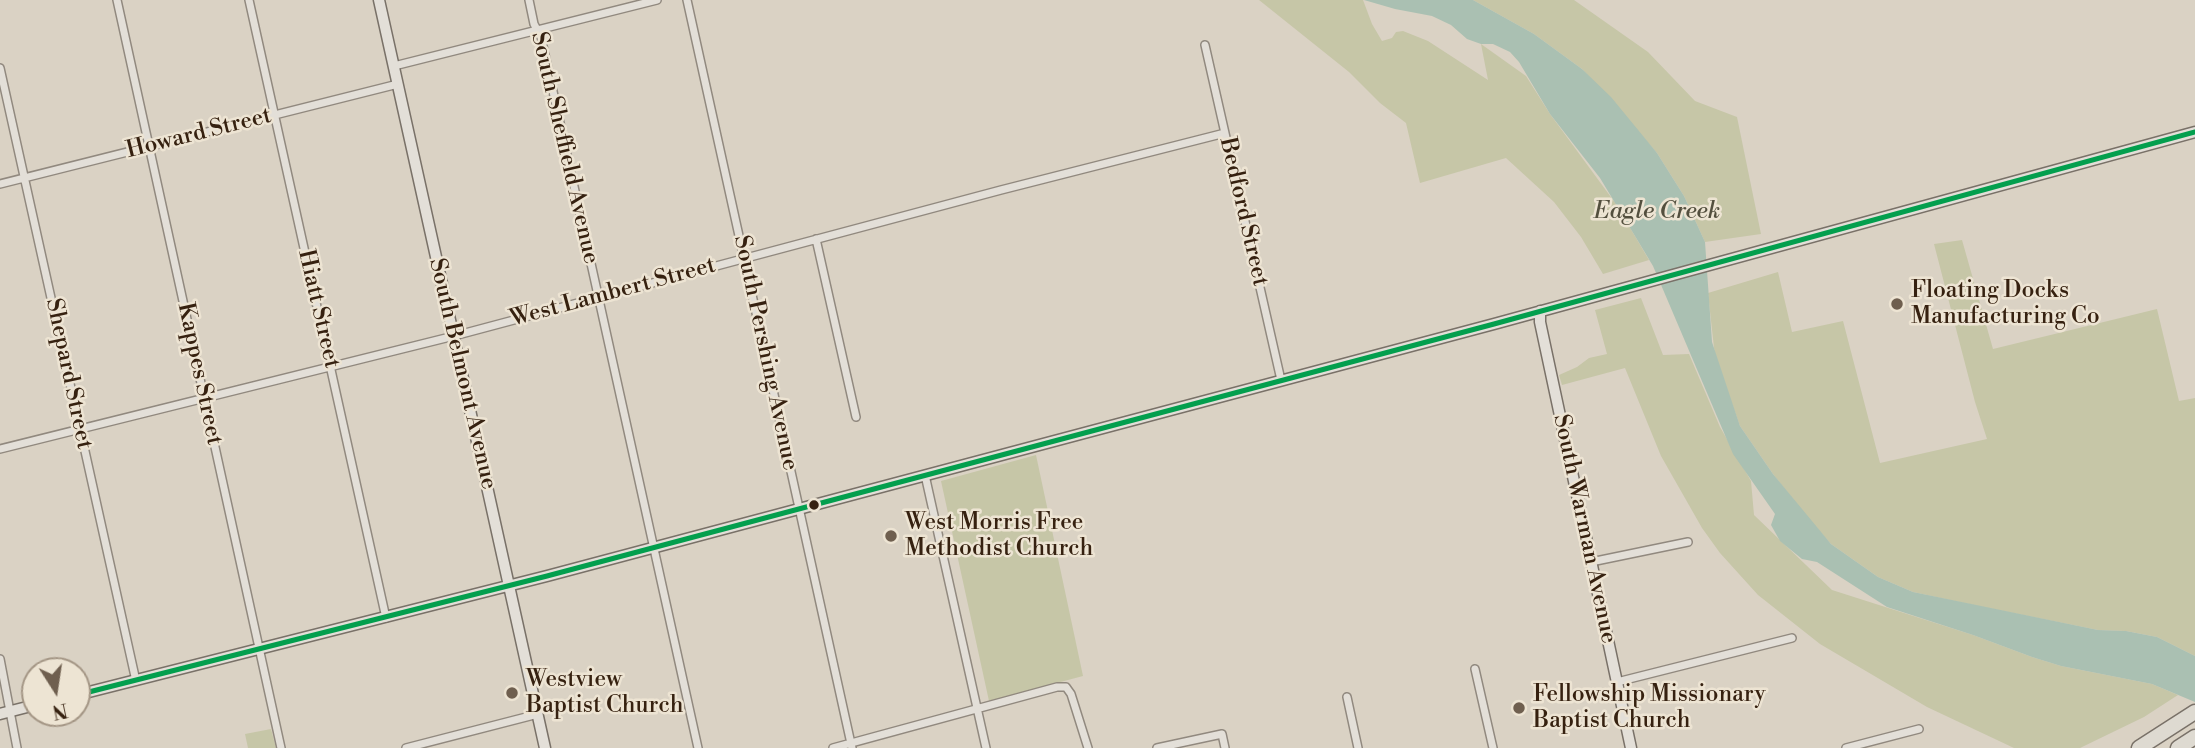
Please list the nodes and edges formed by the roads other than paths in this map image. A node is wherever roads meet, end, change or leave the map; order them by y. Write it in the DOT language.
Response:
graph roads {
  1 [pos="117,0"];
  2 [pos="249,0"];
  3 [pos="379,0"];
  4 [pos="528,0"];
  5 [pos="657,0"];
  6 [pos="687,0"];
  7 [pos="537,30"];
  8 [pos="1205,45"];
  9 [pos="394,66"];
  10 [pos="0,68"];
  11 [pos="398,84"];
  12 [pos="274,115"];
  13 [pos="2195,132"];
  14 [pos="1225,133"];
  15 [pos="148,146"];
  16 [pos="24,178"];
  17 [pos="0,184"];
  18 [pos="817,239"];
  19 [pos="744,258"];
  20 [pos="598,297"];
  21 [pos="1540,311"];
  22 [pos="454,336"];
  23 [pos="331,367"];
  24 [pos="1281,380"];
  25 [pos="204,398"];
  26 [pos="856,417"];
  27 [pos="80,429"];
  28 [pos="0,449"];
  29 [pos="925,475"];
  30 [pos="800,509"];
  31 [pos="1688,542"];
  32 [pos="654,548"];
  33 [pos="1591,562"];
  34 [pos="509,586"];
  35 [pos="386,618"];
  36 [pos="1792,638"];
  37 [pos="260,650"];
  38 [pos="0,659"];
  39 [pos="1475,669"];
  40 [pos="136,681"];
  41 [pos="1617,682"];
  42 [pos="91,692"];
  43 [pos="1347,696"];
  44 [pos="977,708"];
  45 [pos="2195,712"];
  46 [pos="5,713"];
  47 [pos="538,714"];
  48 [pos="1919,729"];
  49 [pos="2195,737"];
  50 [pos="851,746"];
  51 [pos="17,748"];
  52 [pos="281,748"];
  53 [pos="405,748"];
  54 [pos="545,748"];
  55 [pos="698,748"];
  56 [pos="833,748"];
  57 [pos="986,748"];
  58 [pos="1088,748"];
  59 [pos="1157,748"];
  60 [pos="1225,748"];
  61 [pos="1358,748"];
  62 [pos="1493,748"];
  63 [pos="1631,748"];
  64 [pos="1846,748"];
  65 [pos="2139,748"];
  66 [pos="2178,748"];
  1 -- 15 [label="street, Kappes Street"];
  2 -- 12 [label="street, Hiatt Street"];
  3 -- 9 [label="main road, South Belmont Avenue"];
  4 -- 7 [label="street, South Sheffield Avenue"];
  5 -- 7 [label="street"];
  6 -- 19 [label="street, South Pershing Avenue"];
  7 -- 9 [label="street"];
  7 -- 20 [label="street, South Sheffield Avenue"];
  8 -- 14 [label="street, Bedford Street"];
  9 -- 11 [label="main road, South Belmont Avenue"];
  10 -- 16 [label="street, Shepard Street"];
  11 -- 12 [label="street, Howard Street"];
  11 -- 22 [label="main road, South Belmont Avenue"];
  12 -- 15 [label="street, Howard Street"];
  12 -- 23 [label="street, Hiatt Street"];
  13 -- 21 [label="main road"];
  14 -- 18 [label="street, West Lambert Street"];
  14 -- 24 [label="street, Bedford Street"];
  15 -- 16 [label="street, Howard Street"];
  15 -- 25 [label="street, Kappes Street"];
  16 -- 17 [label="street, Howard Street"];
  16 -- 27 [label="street, Shepard Street"];
  18 -- 19 [label="street, West Lambert Street"];
  18 -- 26 [label="street"];
  19 -- 20 [label="street, West Lambert Street"];
  19 -- 30 [label="street, South Pershing Avenue"];
  20 -- 22 [label="street, West Lambert Street"];
  20 -- 32 [label="street, South Sheffield Avenue"];
  21 -- 24 [label="main road"];
  21 -- 33 [label="main road, South Warman Avenue"];
  22 -- 23 [label="street, West Lambert Street"];
  22 -- 34 [label="main road, South Belmont Avenue"];
  23 -- 25 [label="street, West Lambert Street"];
  23 -- 35 [label="street, Hiatt Street"];
  24 -- 29 [label="main road"];
  25 -- 27 [label="street, West Lambert Street"];
  25 -- 37 [label="street, Kappes Street"];
  27 -- 28 [label="street, West Lambert Street"];
  27 -- 40 [label="street, Shepard Street"];
  29 -- 30 [label="main road"];
  29 -- 44 [label="street"];
  30 -- 32 [label="main road"];
  30 -- 50 [label="street, South Pershing Avenue"];
  31 -- 33 [label="street"];
  32 -- 34 [label="main road"];
  32 -- 55 [label="street, South Sheffield Avenue"];
  33 -- 41 [label="main road, South Warman Avenue"];
  34 -- 35 [label="main road"];
  34 -- 47 [label="main road, South Belmont Avenue"];
  35 -- 37 [label="main road"];
  36 -- 41 [label="street"];
  37 -- 40 [label="main road"];
  37 -- 52 [label="street, Kappes Street"];
  38 -- 46 [label="street"];
  39 -- 62 [label="street"];
  40 -- 42 [label="main road"];
  41 -- 63 [label="main road, South Warman Avenue"];
  43 -- 61 [label="street"];
  44 -- 50 [label="street"];
  44 -- 57 [label="street"];
  44 -- 58 [label="street"];
  45 -- 65 [label="highway"];
  46 -- 51 [label="street"];
  47 -- 53 [label="street"];
  47 -- 54 [label="main road, South Belmont Avenue"];
  48 -- 64 [label="street"];
  49 -- 66 [label="highway"];
  50 -- 56 [label="street"];
  59 -- 60 [label="street"];
}
